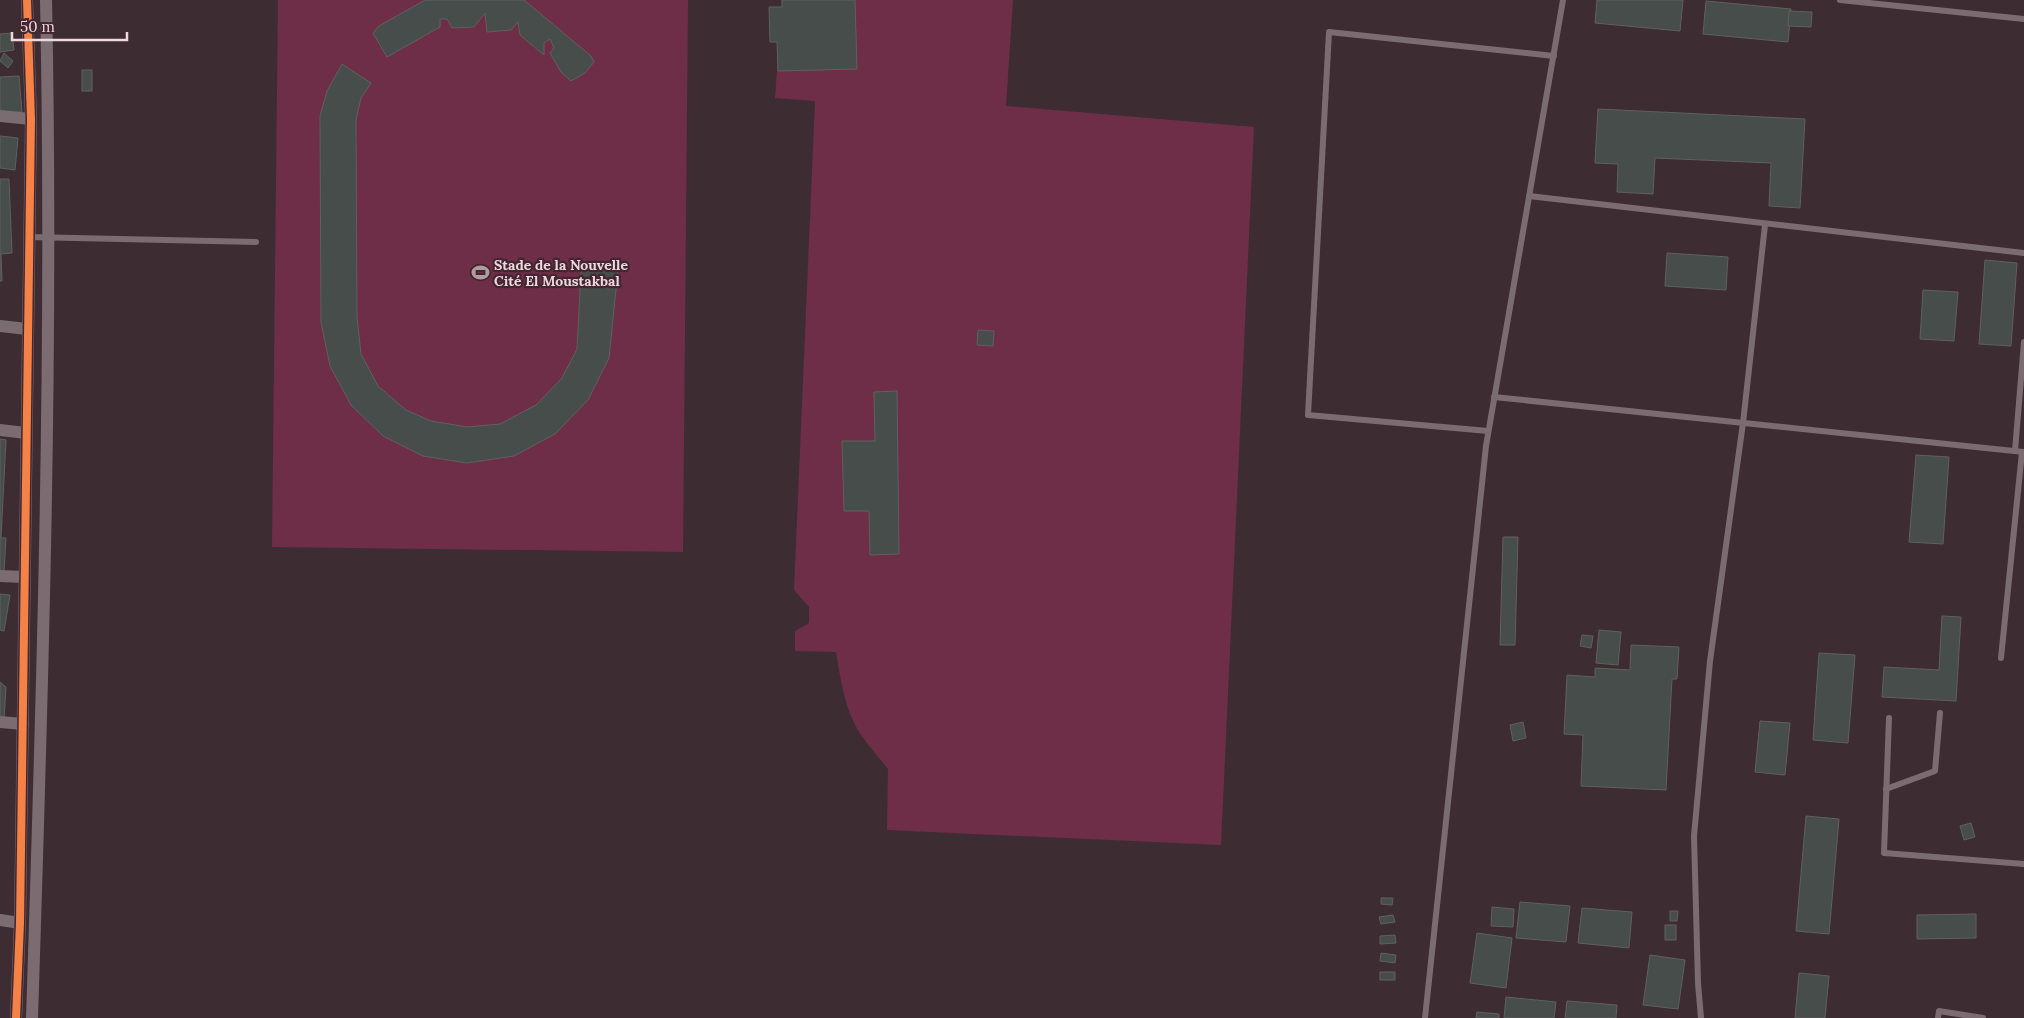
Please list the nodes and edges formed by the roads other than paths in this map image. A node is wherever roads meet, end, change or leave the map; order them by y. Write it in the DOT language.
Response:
graph roads {
  1 [pos="27,0"];
  2 [pos="46,0"];
  3 [pos="1563,0"];
  4 [pos="1840,0"];
  5 [pos="2024,19"];
  6 [pos="1554,56"];
  7 [pos="0,116"];
  8 [pos="31,119"];
  9 [pos="1529,196"];
  10 [pos="1765,225"];
  11 [pos="29,236"];
  12 [pos="48,237"];
  13 [pos="256,242"];
  14 [pos="2024,253"];
  15 [pos="0,326"];
  16 [pos="27,329"];
  17 [pos="2024,342"];
  18 [pos="1494,397"];
  19 [pos="1743,423"];
  20 [pos="0,430"];
  21 [pos="1488,431"];
  22 [pos="26,433"];
  23 [pos="2015,451"];
  24 [pos="2023,452"];
  25 [pos="0,576"];
  26 [pos="24,577"];
  27 [pos="2001,658"];
  28 [pos="1940,713"];
  29 [pos="1889,718"];
  30 [pos="0,722"];
  31 [pos="23,724"];
  32 [pos="1886,789"];
  33 [pos="2024,864"];
  34 [pos="0,920"];
  35 [pos="20,923"];
  36 [pos="16,1018"];
  37 [pos="32,1018"];
  38 [pos="1426,1018"];
  39 [pos="1701,1018"];
  40 [pos="1938,1018"];
  41 [pos="1983,1018"];
  1 -- 8 [label="street"];
  2 -- 12 [label="street"];
  3 -- 6 [label="lane"];
  4 -- 5 [label="lane"];
  6 -- 9 [label="lane"];
  6 -- 21 [label="lane"];
  7 -- 8 [label="street"];
  8 -- 11 [label="street"];
  9 -- 10 [label="lane"];
  9 -- 18 [label="lane"];
  10 -- 14 [label="lane"];
  10 -- 19 [label="lane"];
  11 -- 12 [label="lane"];
  11 -- 16 [label="street"];
  12 -- 13 [label="lane"];
  12 -- 37 [label="street"];
  15 -- 16 [label="street"];
  16 -- 22 [label="street"];
  17 -- 23 [label="lane"];
  18 -- 19 [label="lane"];
  18 -- 21 [label="lane"];
  19 -- 23 [label="lane"];
  19 -- 39 [label="lane"];
  20 -- 22 [label="street"];
  21 -- 38 [label="lane"];
  22 -- 26 [label="street"];
  23 -- 24 [label="lane"];
  24 -- 27 [label="lane"];
  25 -- 26 [label="street"];
  26 -- 31 [label="street"];
  28 -- 32 [label="lane"];
  29 -- 32 [label="lane"];
  30 -- 31 [label="street"];
  31 -- 35 [label="street"];
  32 -- 33 [label="lane"];
  34 -- 35 [label="street"];
  35 -- 36 [label="street"];
  40 -- 41 [label="lane"];
}
